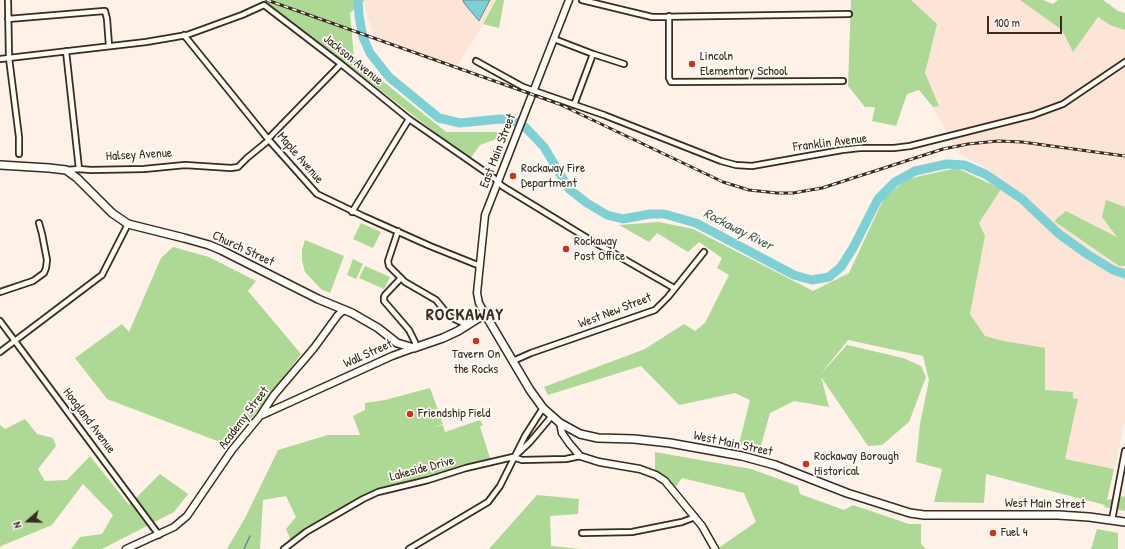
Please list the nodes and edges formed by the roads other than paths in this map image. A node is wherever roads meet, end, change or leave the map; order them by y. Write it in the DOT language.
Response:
graph roads {
  1 [pos="8,0"];
  2 [pos="569,0"];
  3 [pos="582,0"];
  4 [pos="850,14"];
  5 [pos="669,16"];
  6 [pos="8,19"];
  7 [pos="184,35"];
  8 [pos="554,39"];
  9 [pos="109,46"];
  10 [pos="66,51"];
  11 [pos="593,54"];
  12 [pos="9,58"];
  13 [pos="0,59"];
  14 [pos="476,61"];
  15 [pos="1125,62"];
  16 [pos="341,64"];
  17 [pos="624,64"];
  18 [pos="843,81"];
  19 [pos="533,91"];
  20 [pos="574,104"];
  21 [pos="409,119"];
  22 [pos="269,140"];
  23 [pos="19,154"];
  24 [pos="0,165"];
  25 [pos="79,169"];
  26 [pos="66,170"];
  27 [pos="498,182"];
  28 [pos="352,212"];
  29 [pos="39,223"];
  30 [pos="128,224"];
  31 [pos="398,231"];
  32 [pos="704,252"];
  33 [pos="480,266"];
  34 [pos="401,278"];
  35 [pos="674,288"];
  36 [pos="0,292"];
  37 [pos="344,310"];
  38 [pos="485,314"];
  39 [pos="0,321"];
  40 [pos="467,325"];
  41 [pos="15,341"];
  42 [pos="397,342"];
  43 [pos="415,348"];
  44 [pos="0,352"];
  45 [pos="399,354"];
  46 [pos="513,361"];
  47 [pos="273,397"];
  48 [pos="284,406"];
  49 [pos="543,408"];
  50 [pos="260,416"];
  51 [pos="551,417"];
  52 [pos="560,423"];
  53 [pos="1125,451"];
  54 [pos="580,456"];
  55 [pos="513,457"];
  56 [pos="695,517"];
  57 [pos="1112,520"];
  58 [pos="1125,522"];
  59 [pos="582,533"];
  60 [pos="159,535"];
  61 [pos="126,549"];
  62 [pos="284,549"];
  63 [pos="409,549"];
  64 [pos="715,549"];
  1 -- 6 [label="street"];
  2 -- 8 [label="street, East Main Street"];
  3 -- 5 [label="street"];
  4 -- 5 [label="street"];
  5 -- 18 [label="street"];
  6 -- 9 [label="street"];
  6 -- 12 [label="street"];
  7 -- 9 [label="street"];
  7 -- 16 [label="street, Jackson Avenue"];
  7 -- 22 [label="street, Maple Avenue"];
  8 -- 11 [label="street"];
  8 -- 19 [label="street, East Main Street"];
  9 -- 10 [label="street"];
  10 -- 12 [label="street"];
  10 -- 25 [label="street"];
  11 -- 17 [label="street"];
  11 -- 20 [label="street"];
  12 -- 13 [label="street"];
  12 -- 23 [label="street"];
  14 -- 19 [label="street, Franklin Avenue"];
  15 -- 20 [label="street, Franklin Avenue"];
  16 -- 21 [label="street, Jackson Avenue"];
  16 -- 22 [label="street, Halsey Avenue"];
  19 -- 20 [label="street, Franklin Avenue"];
  19 -- 27 [label="street, East Main Street"];
  21 -- 27 [label="street, Jackson Avenue"];
  21 -- 28 [label="street"];
  22 -- 25 [label="street, Halsey Avenue"];
  22 -- 28 [label="street, Maple Avenue"];
  24 -- 26 [label="main road, Halsey Avenue"];
  25 -- 26 [label="street, Halsey Avenue"];
  26 -- 30 [label="main road, Church Street"];
  27 -- 33 [label="street, East Main Street"];
  27 -- 35 [label="street, Jackson Avenue"];
  28 -- 31 [label="street, Maple Avenue"];
  29 -- 36 [label="street"];
  30 -- 37 [label="main road, Church Street"];
  30 -- 41 [label="street"];
  31 -- 33 [label="street, Maple Avenue"];
  31 -- 34 [label="street"];
  32 -- 35 [label="street, West New Street"];
  33 -- 38 [label="street, East Main Street"];
  34 -- 40 [label="street"];
  34 -- 43 [label="street"];
  35 -- 46 [label="street, West New Street"];
  37 -- 42 [label="main road, Church Street"];
  37 -- 47 [label="street, Academy Street"];
  38 -- 40 [label="main road, Wall Street"];
  38 -- 46 [label="main road, West Main Street"];
  39 -- 41 [label="street, Hoagland Avenue"];
  40 -- 43 [label="main road, Wall Street"];
  41 -- 44 [label="street"];
  41 -- 60 [label="street, Hoagland Avenue"];
  42 -- 43 [label="main road, Church Street"];
  42 -- 45 [label="street"];
  43 -- 45 [label="street, Wall Street"];
  45 -- 48 [label="street, Wall Street"];
  46 -- 49 [label="main road, West Main Street"];
  47 -- 48 [label="street"];
  47 -- 50 [label="street, Academy Street"];
  48 -- 50 [label="street, Wall Street"];
  49 -- 51 [label="main road, West Main Street"];
  49 -- 55 [label="street"];
  50 -- 60 [label="street, Academy Street"];
  51 -- 52 [label="main road, West Main Street"];
  51 -- 55 [label="street"];
  52 -- 54 [label="street"];
  52 -- 57 [label="main road, West Main Street"];
  53 -- 57 [label="street"];
  54 -- 55 [label="street, Lakeside Drive"];
  54 -- 56 [label="street"];
  55 -- 62 [label="street, Lakeside Drive"];
  55 -- 63 [label="street"];
  56 -- 59 [label="street"];
  56 -- 64 [label="street"];
  57 -- 58 [label="main road, West Main Street"];
  60 -- 61 [label="street, Academy Street"];
}
